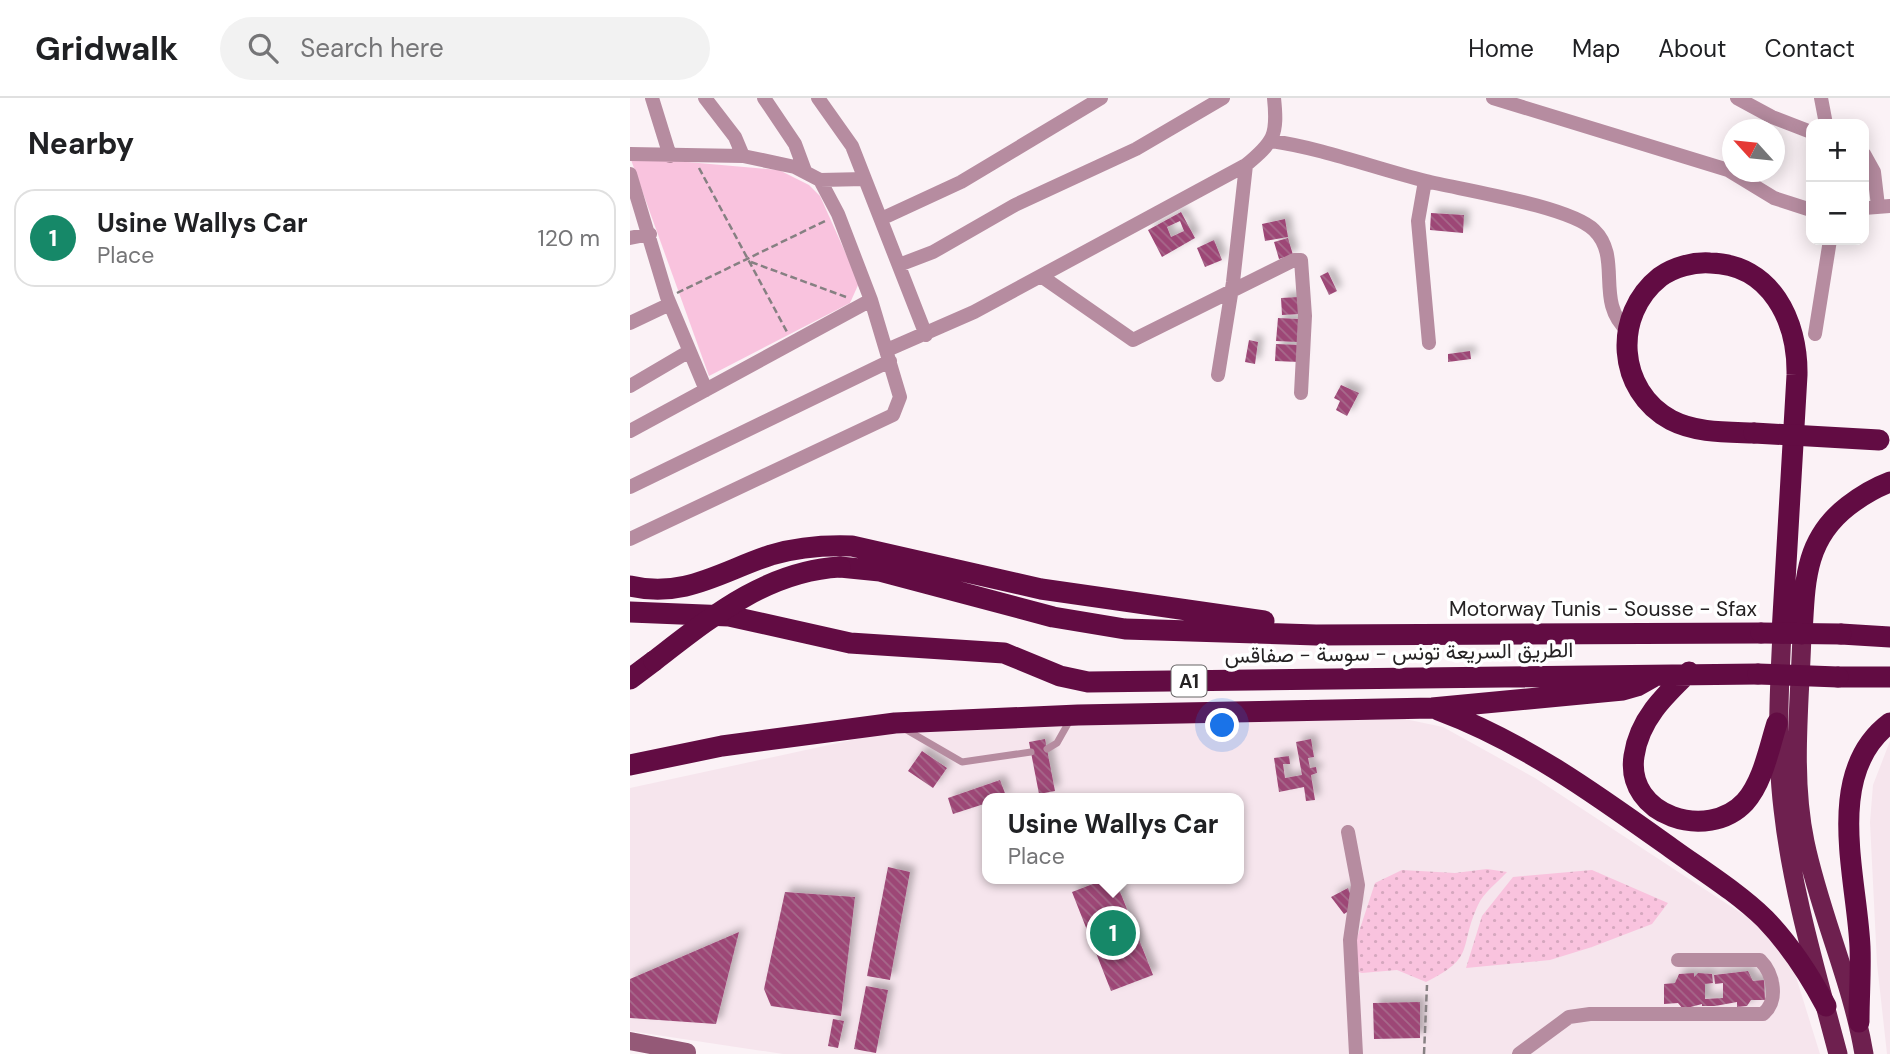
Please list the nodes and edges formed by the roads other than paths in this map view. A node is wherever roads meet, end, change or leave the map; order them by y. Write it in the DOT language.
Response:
graph roads {
  1 [pos="652,98"];
  2 [pos="705,98"];
  3 [pos="764,98"];
  4 [pos="818,98"];
  5 [pos="1101,98"];
  6 [pos="1223,98"];
  7 [pos="1274,98"];
  8 [pos="1493,98"];
  9 [pos="1737,98"];
  10 [pos="1821,98"];
  11 [pos="1825,119"];
  12 [pos="1806,130"];
  13 [pos="1272,141"];
  14 [pos="630,154"];
  15 [pos="670,156"];
  16 [pos="743,156"];
  17 [pos="1869,164"];
  18 [pos="1246,165"];
  19 [pos="805,171"];
  20 [pos="630,174"];
  21 [pos="820,180"];
  22 [pos="865,180"];
  23 [pos="1425,181"];
  24 [pos="1877,207"];
  25 [pos="1806,208"];
  26 [pos="881,219"];
  27 [pos="650,234"];
  28 [pos="630,238"];
  29 [pos="1829,245"];
  30 [pos="899,265"];
  31 [pos="1041,276"];
  32 [pos="1232,289"];
  33 [pos="669,300"];
  34 [pos="867,302"];
  35 [pos="630,323"];
  36 [pos="1628,331"];
  37 [pos="1815,334"];
  38 [pos="926,335"];
  39 [pos="1429,343"];
  40 [pos="688,352"];
  41 [pos="888,356"];
  42 [pos="1218,375"];
  43 [pos="630,386"];
  44 [pos="706,390"];
  45 [pos="1301,393"];
  46 [pos="630,431"];
  47 [pos="1885,441"];
  48 [pos="1890,482"];
  49 [pos="630,487"];
  50 [pos="630,539"];
  51 [pos="630,586"];
  52 [pos="630,612"];
  53 [pos="1782,633"];
  54 [pos="1316,635"];
  55 [pos="1890,636"];
  56 [pos="1689,672"];
  57 [pos="1657,673"];
  58 [pos="1890,677"];
  59 [pos="630,679"];
  60 [pos="1432,708"];
  61 [pos="1072,716"];
  62 [pos="895,723"];
  63 [pos="1777,723"];
  64 [pos="1890,723"];
  65 [pos="1047,749"];
  66 [pos="1031,752"];
  67 [pos="630,765"];
  68 [pos="1348,832"];
  69 [pos="1678,960"];
  70 [pos="1826,1006"];
  71 [pos="1859,1022"];
  72 [pos="630,1041"];
  73 [pos="690,1053"];
  74 [pos="1356,1054"];
  75 [pos="1519,1054"];
  76 [pos="1838,1054"];
  77 [pos="1864,1054"];
  1 -- 15 [label="street"];
  2 -- 16 [label="street"];
  3 -- 19 [label="street"];
  4 -- 22 [label="street"];
  5 -- 26 [label="street"];
  6 -- 30 [label="street"];
  7 -- 13 [label="street"];
  8 -- 25 [label="street"];
  9 -- 12 [label="street"];
  10 -- 11 [label="street"];
  13 -- 18 [label="street"];
  13 -- 23 [label="street"];
  14 -- 15 [label="street"];
  15 -- 16 [label="street"];
  16 -- 19 [label="street"];
  17 -- 24 [label="street"];
  18 -- 31 [label="street"];
  18 -- 32 [label="street"];
  19 -- 21 [label="street"];
  20 -- 27 [label="street"];
  21 -- 22 [label="street"];
  21 -- 34 [label="street"];
  22 -- 26 [label="street"];
  23 -- 36 [label="street"];
  23 -- 39 [label="street"];
  26 -- 30 [label="street"];
  27 -- 28 [label="street"];
  27 -- 33 [label="street"];
  29 -- 37 [label="street"];
  30 -- 38 [label="street"];
  31 -- 32 [label="street"];
  31 -- 38 [label="street"];
  32 -- 42 [label="street"];
  32 -- 45 [label="street"];
  33 -- 35 [label="street"];
  33 -- 40 [label="street"];
  34 -- 41 [label="street"];
  34 -- 44 [label="street"];
  36 -- 47 [label="highway, bridge"];
  36 -- 53 [label="highway"];
  38 -- 41 [label="street"];
  40 -- 43 [label="street"];
  40 -- 44 [label="street"];
  41 -- 49 [label="street"];
  41 -- 50 [label="street"];
  44 -- 46 [label="street"];
  48 -- 53 [label="highway"];
  51 -- 54 [label="highway, الطريق السريعة تونس - سوسة - صفاقس"];
  52 -- 57 [label="highway, الطريق السريعة تونس - سوسة - صفاقس / A1"];
  53 -- 54 [label="highway, Motorway Tunis - Sousse - Sfax"];
  53 -- 55 [label="highway, Motorway Tunis - Sousse - Sfax, bridge"];
  53 -- 63 [label="highway"];
  53 -- 71 [label="highway"];
  54 -- 59 [label="highway, Motorway Tunis - Sousse - Sfax, bridge"];
  56 -- 57 [label="highway, الطريق السريعة تونس - سوسة - صفاقس / A1"];
  56 -- 58 [label="highway, الطريق السريعة تونس - سوسة - صفاقس / A1, bridge"];
  56 -- 63 [label="highway"];
  57 -- 60 [label="highway"];
  60 -- 61 [label="highway"];
  60 -- 70 [label="highway"];
  61 -- 62 [label="highway"];
  61 -- 65 [label="lane"];
  62 -- 66 [label="lane"];
  62 -- 67 [label="highway"];
  63 -- 70 [label="highway"];
  64 -- 71 [label="highway"];
  68 -- 74 [label="street"];
  69 -- 75 [label="street"];
  70 -- 76 [label="highway"];
  71 -- 77 [label="highway"];
  72 -- 73 [label="main road"];
}
